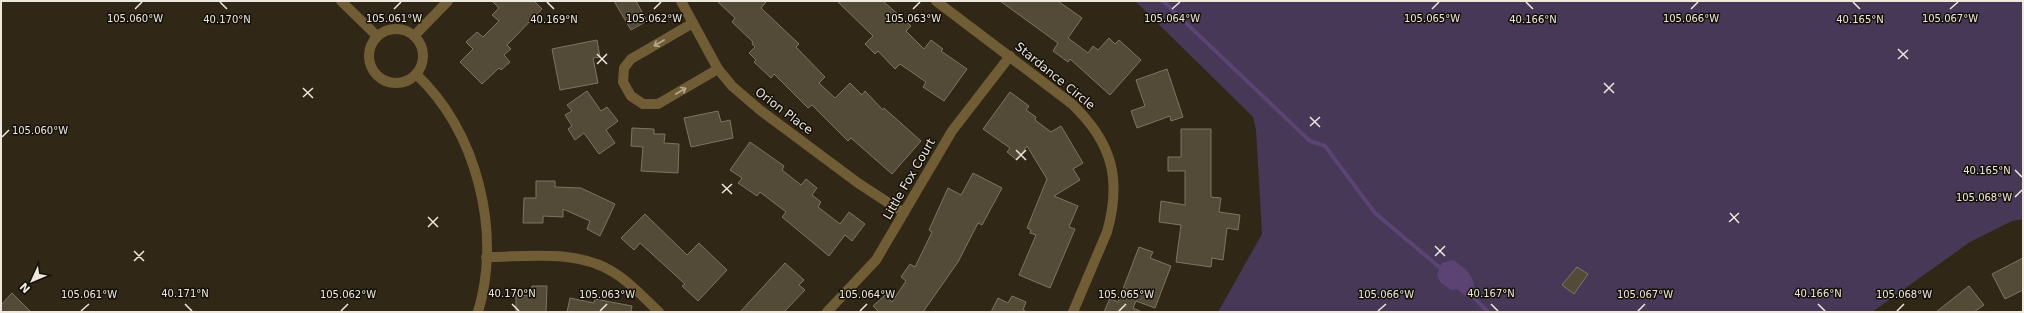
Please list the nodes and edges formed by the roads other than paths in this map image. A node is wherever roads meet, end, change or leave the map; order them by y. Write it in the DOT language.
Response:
graph roads {
  1 [pos="341,1"];
  2 [pos="448,1"];
  3 [pos="681,1"];
  4 [pos="936,1"];
  5 [pos="693,23"];
  6 [pos="377,36"];
  7 [pos="414,36"];
  8 [pos="1010,56"];
  9 [pos="718,69"];
  10 [pos="416,74"];
  11 [pos="904,213"];
  12 [pos="486,257"];
  13 [pos="478,312"];
  14 [pos="659,312"];
  15 [pos="827,312"];
  16 [pos="1073,312"];
  1 -- 6 [label="street"];
  2 -- 7 [label="street"];
  3 -- 5 [label="street, Orion Place"];
  4 -- 8 [label="street, Stardance Circle"];
  5 -- 9 [label="street, Orion Place"];
  5 -- 9 [label="street, one-way"];
  6 -- 7 [label="street"];
  6 -- 10 [label="street"];
  7 -- 10 [label="street"];
  8 -- 11 [label="street, Little Fox Court"];
  8 -- 16 [label="street, Stardance Circle"];
  9 -- 11 [label="street, Orion Place"];
  10 -- 12 [label="street"];
  11 -- 15 [label="street, Little Fox Court"];
  12 -- 13 [label="street"];
  12 -- 14 [label="street"];
}
